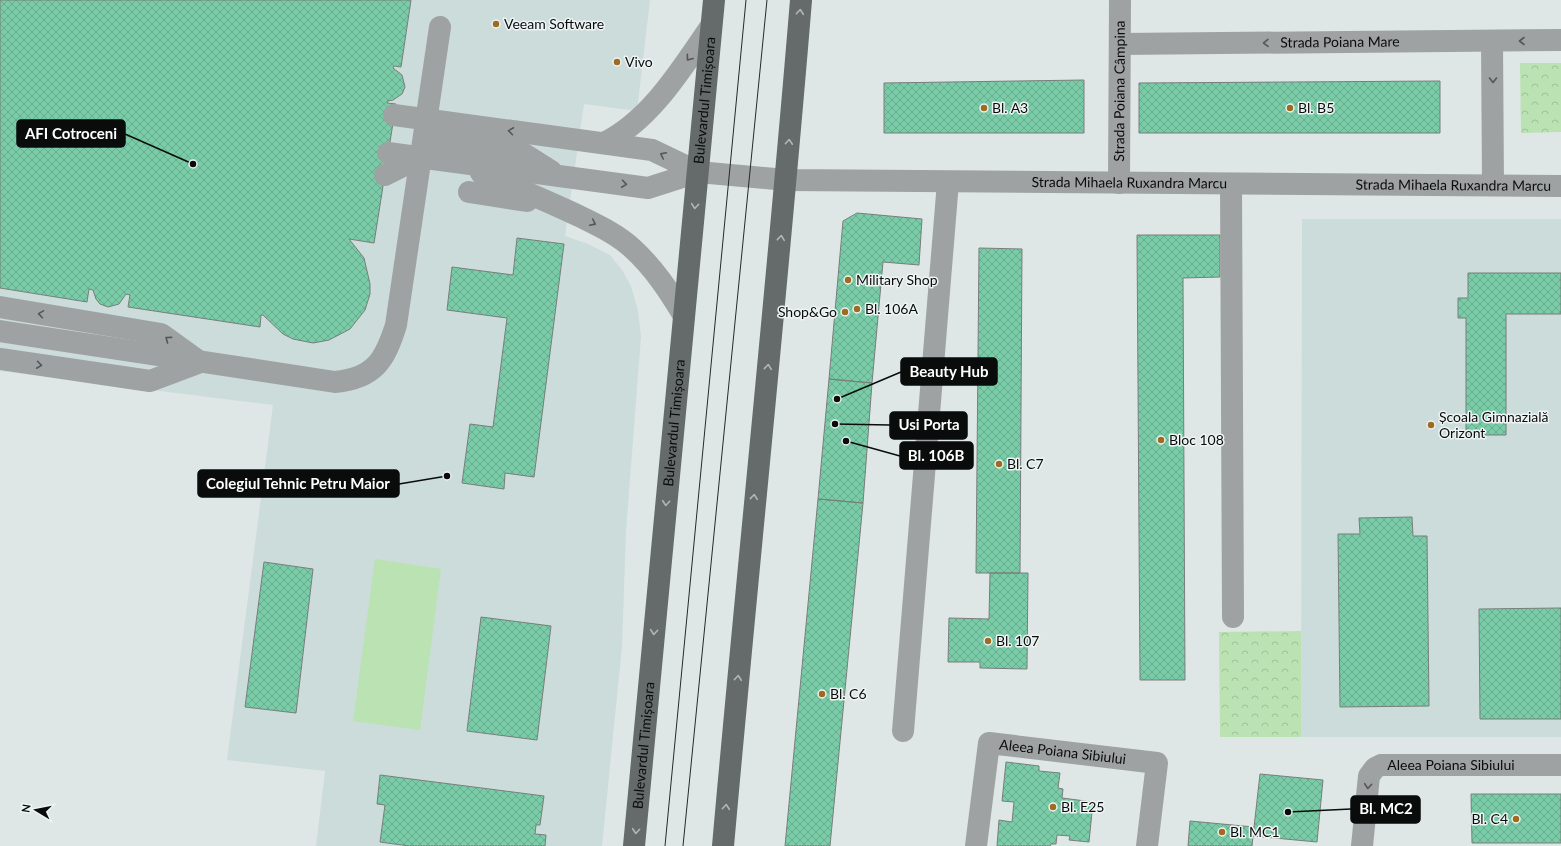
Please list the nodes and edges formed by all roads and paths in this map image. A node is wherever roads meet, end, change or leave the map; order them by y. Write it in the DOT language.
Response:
graph roads {
  1 [pos="714,0"];
  2 [pos="801,0"];
  3 [pos="1120,0"];
  4 [pos="711,26"];
  5 [pos="440,27"];
  6 [pos="1561,40"];
  7 [pos="1492,41"];
  8 [pos="1120,44"];
  9 [pos="427,120"];
  10 [pos="393,123"];
  11 [pos="564,138"];
  12 [pos="440,140"];
  13 [pos="604,144"];
  14 [pos="521,152"];
  15 [pos="388,153"];
  16 [pos="421,157"];
  17 [pos="456,162"];
  18 [pos="698,172"];
  19 [pos="385,175"];
  20 [pos="557,175"];
  21 [pos="786,180"];
  22 [pos="948,182"];
  23 [pos="1119,183"];
  24 [pos="1231,184"];
  25 [pos="1493,185"];
  26 [pos="1561,186"];
  27 [pos="469,192"];
  28 [pos="558,206"];
  29 [pos="0,307"];
  30 [pos="684,316"];
  31 [pos="0,331"];
  32 [pos="0,359"];
  33 [pos="200,362"];
  34 [pos="1233,617"];
  35 [pos="903,731"];
  36 [pos="1561,765"];
  37 [pos="634,846"];
  38 [pos="723,846"];
  39 [pos="976,846"];
  40 [pos="1147,846"];
  41 [pos="1362,846"];
  1 -- 4 [label="main road, Bulevardul Timișoara"];
  21 -- 2 [label="main road, one-way"];
  3 -- 8 [label="street, Strada Poiana Câmpina"];
  4 -- 13 [label="street, one-way"];
  4 -- 18 [label="main road, Bulevardul Timișoara"];
  5 -- 9 [label="street"];
  6 -- 7 [label="street, Strada Poiana Mare, one-way"];
  7 -- 8 [label="street, Strada Poiana Mare, one-way"];
  7 -- 25 [label="street, one-way"];
  8 -- 23 [label="street, Strada Poiana Câmpina"];
  9 -- 10 [label="street"];
  11 -- 9 [label="street, one-way"];
  9 -- 16 [label="street"];
  11 -- 13 [label="street"];
  11 -- 14 [label="street"];
  12 -- 14 [label="street"];
  18 -- 13 [label="street, one-way"];
  14 -- 20 [label="street"];
  15 -- 16 [label="street"];
  16 -- 17 [label="street"];
  16 -- 19 [label="street"];
  16 -- 33 [label="street"];
  17 -- 20 [label="street"];
  17 -- 28 [label="street"];
  20 -- 18 [label="street, one-way"];
  18 -- 21 [label="street, Strada Mihaela Ruxandra Marcu"];
  18 -- 30 [label="main road, Bulevardul Timișoara, one-way"];
  21 -- 22 [label="street, Strada Mihaela Ruxandra Marcu"];
  38 -- 21 [label="main road, one-way"];
  22 -- 23 [label="street, Strada Mihaela Ruxandra Marcu"];
  22 -- 35 [label="street"];
  23 -- 24 [label="street, Strada Mihaela Ruxandra Marcu"];
  24 -- 25 [label="street, Strada Mihaela Ruxandra Marcu"];
  24 -- 34 [label="street"];
  25 -- 26 [label="street, Strada Mihaela Ruxandra Marcu"];
  27 -- 28 [label="street"];
  28 -- 30 [label="street, one-way"];
  33 -- 29 [label="street, one-way"];
  30 -- 37 [label="main road, Bulevardul Timișoara, one-way"];
  31 -- 33 [label="street"];
  32 -- 33 [label="street, one-way"];
  36 -- 41 [label="street, Aleea Poiana Sibiului, one-way"];
  39 -- 40 [label="street, Aleea Poiana Sibiului"];
}
